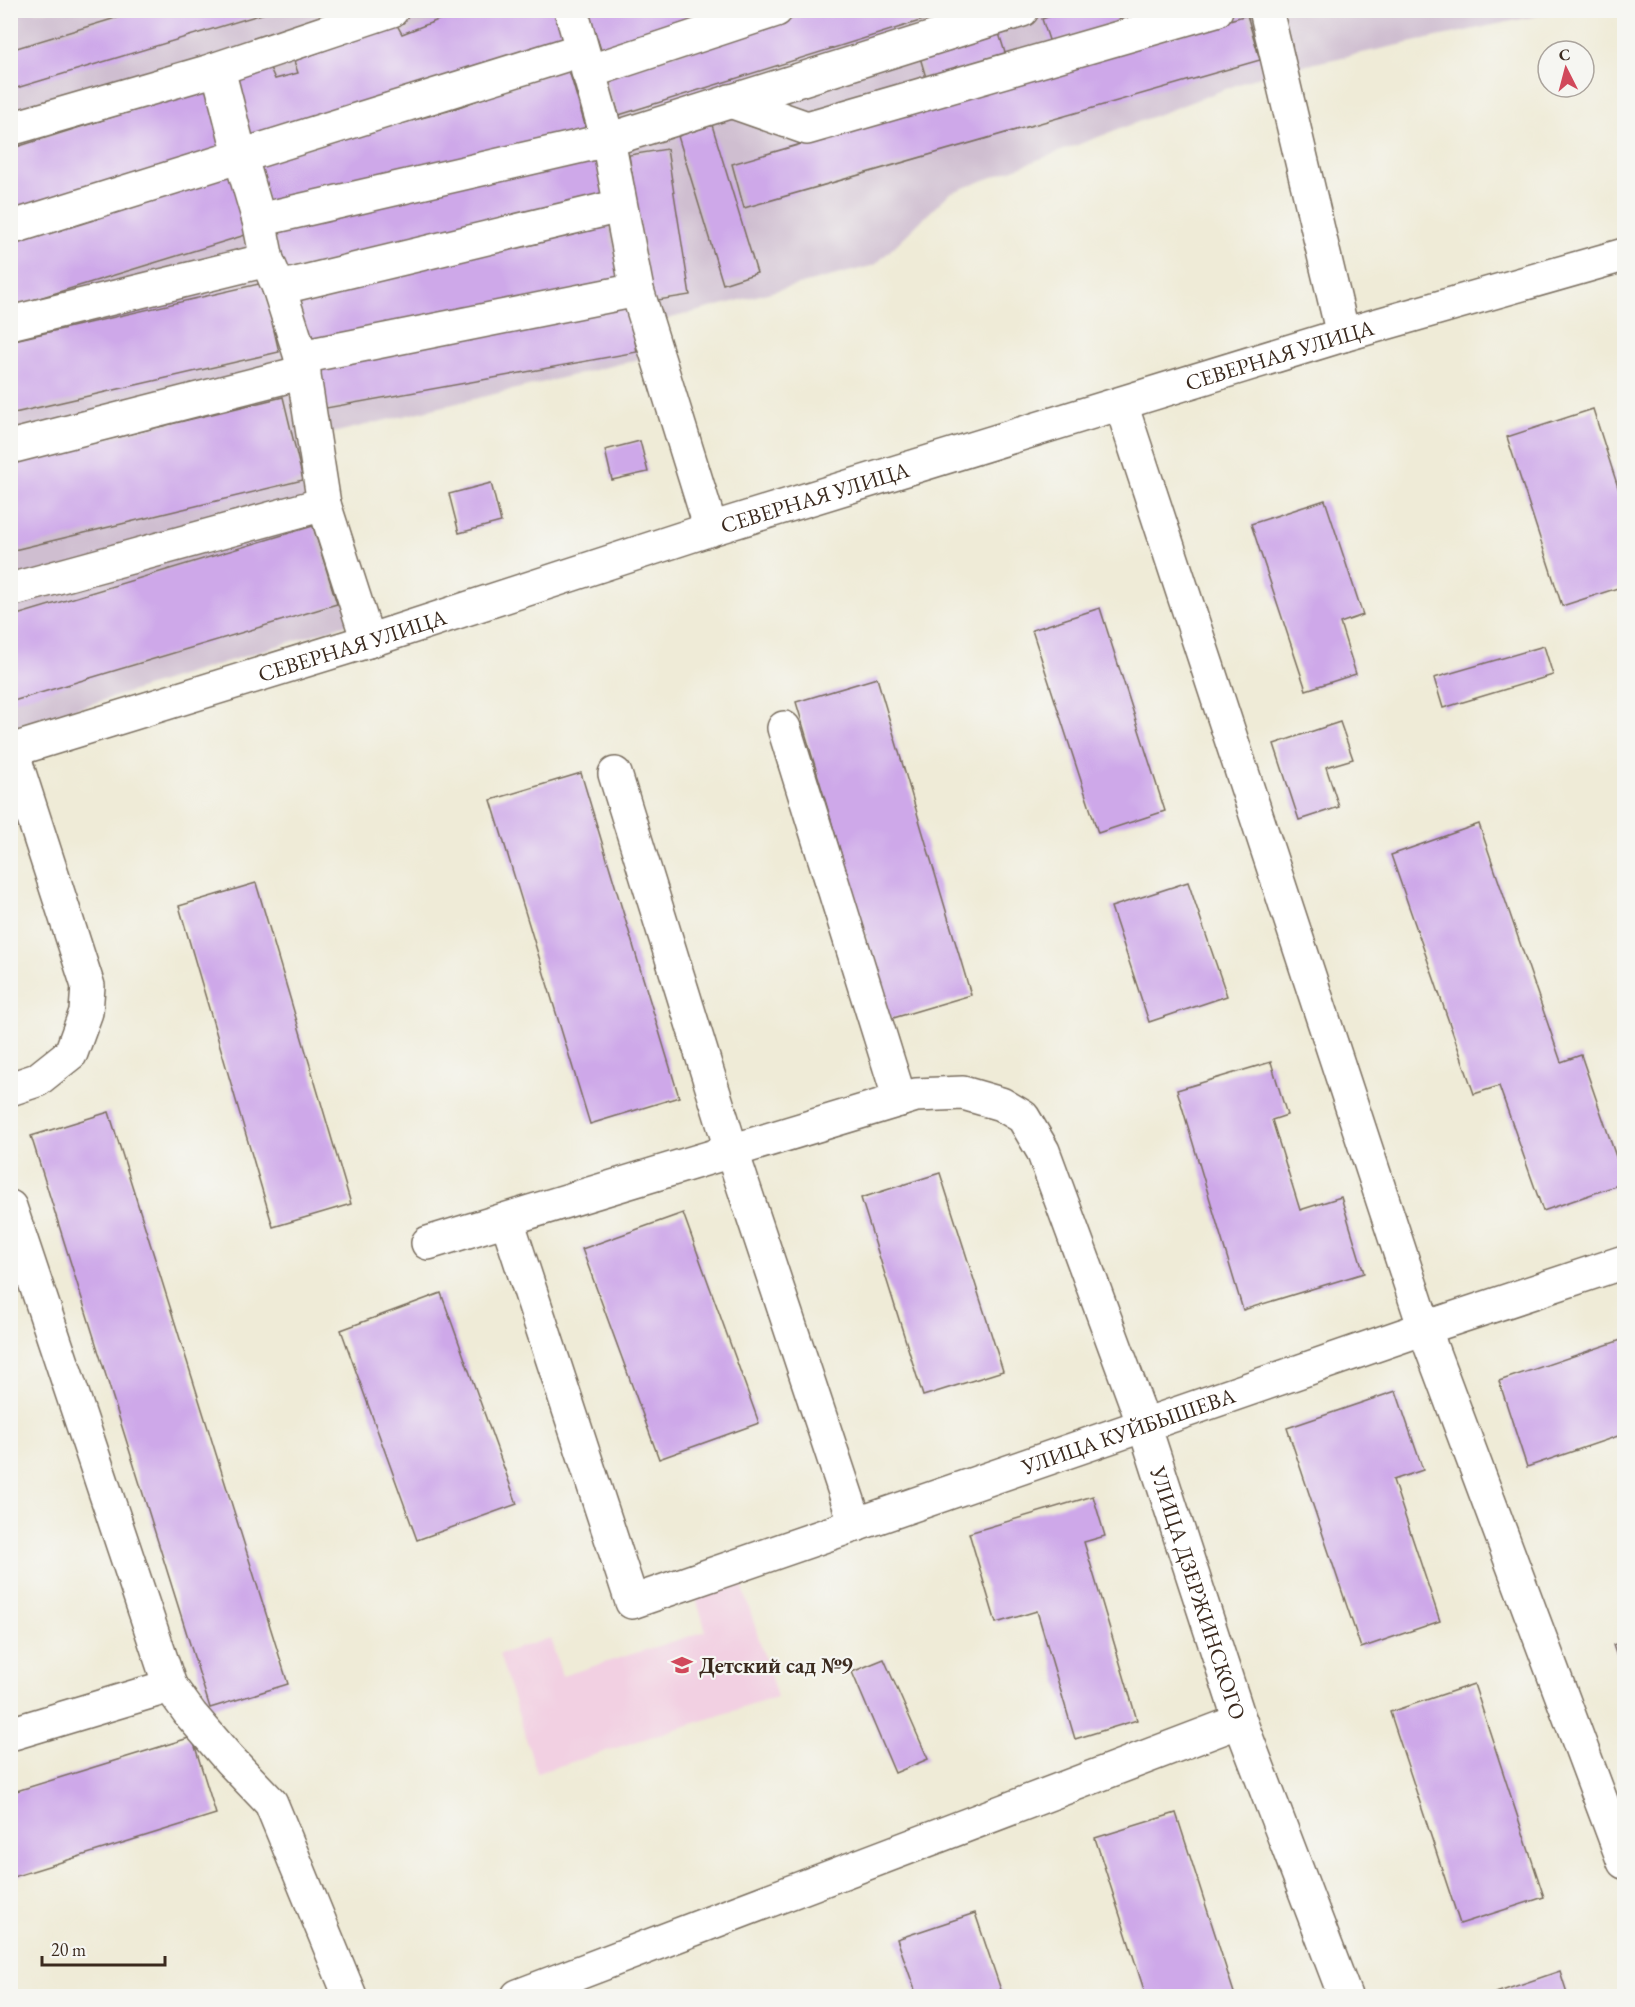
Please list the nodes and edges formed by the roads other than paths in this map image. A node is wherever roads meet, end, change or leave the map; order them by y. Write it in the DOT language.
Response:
graph roads {
  1 [pos="392,10"];
  2 [pos="571,10"];
  3 [pos="776,10"];
  4 [pos="1022,10"];
  5 [pos="1216,10"];
  6 [pos="1266,10"];
  7 [pos="585,61"];
  8 [pos="218,69"];
  9 [pos="730,101"];
  10 [pos="10,129"];
  11 [pos="608,140"];
  12 [pos="240,155"];
  13 [pos="620,206"];
  14 [pos="259,220"];
  15 [pos="10,228"];
  16 [pos="1624,255"];
  17 [pos="273,274"];
  18 [pos="637,290"];
  19 [pos="10,323"];
  20 [pos="1343,335"];
  21 [pos="303,364"];
  22 [pos="1122,404"];
  23 [pos="10,447"];
  24 [pos="324,504"];
  25 [pos="711,529"];
  26 [pos="10,590"];
  27 [pos="368,640"];
  28 [pos="784,728"];
  29 [pos="11,751"];
  30 [pos="615,774"];
  31 [pos="10,1089"];
  32 [pos="900,1100"];
  33 [pos="732,1152"];
  34 [pos="10,1207"];
  35 [pos="507,1220"];
  36 [pos="428,1243"];
  37 [pos="1624,1262"];
  38 [pos="1425,1328"];
  39 [pos="1144,1425"];
  40 [pos="856,1525"];
  41 [pos="170,1686"];
  42 [pos="1240,1721"];
  43 [pos="10,1734"];
  44 [pos="1624,1862"];
  45 [pos="350,1996"];
  46 [pos="518,1996"];
  47 [pos="1345,1996"];
  1 -- 8 [label="street"];
  2 -- 7 [label="street"];
  3 -- 7 [label="street"];
  4 -- 9 [label="street"];
  5 -- 9 [label="street"];
  6 -- 20 [label="street"];
  7 -- 11 [label="street"];
  7 -- 12 [label="street"];
  8 -- 10 [label="street"];
  8 -- 12 [label="street"];
  9 -- 11 [label="street"];
  11 -- 13 [label="street"];
  11 -- 14 [label="street"];
  12 -- 14 [label="street"];
  12 -- 15 [label="street"];
  13 -- 17 [label="street"];
  13 -- 18 [label="street"];
  14 -- 17 [label="street"];
  16 -- 20 [label="street, СЕВЕРНАЯ УЛИЦА"];
  17 -- 19 [label="street"];
  17 -- 21 [label="street"];
  18 -- 21 [label="street"];
  18 -- 25 [label="street"];
  20 -- 22 [label="street, СЕВЕРНАЯ УЛИЦА"];
  21 -- 23 [label="street"];
  21 -- 24 [label="street"];
  22 -- 25 [label="street, СЕВЕРНАЯ УЛИЦА"];
  22 -- 38 [label="street"];
  24 -- 26 [label="street"];
  24 -- 27 [label="street"];
  25 -- 27 [label="street, СЕВЕРНАЯ УЛИЦА"];
  27 -- 29 [label="street, СЕВЕРНАЯ УЛИЦА"];
  28 -- 32 [label="street"];
  29 -- 31 [label="street"];
  30 -- 33 [label="street"];
  32 -- 33 [label="street, УЛИЦА ДЗЕРЖИНСКОГО"];
  32 -- 39 [label="street, УЛИЦА ДЗЕРЖИНСКОГО"];
  33 -- 35 [label="street, УЛИЦА ДЗЕРЖИНСКОГО"];
  33 -- 40 [label="street"];
  34 -- 41 [label="street"];
  35 -- 36 [label="street, УЛИЦА ДЗЕРЖИНСКОГО"];
  35 -- 40 [label="street, УЛИЦА КУЙБЫШЕВА"];
  37 -- 38 [label="street, УЛИЦА КУЙБЫШЕВА"];
  38 -- 39 [label="street, УЛИЦА КУЙБЫШЕВА"];
  38 -- 44 [label="street"];
  39 -- 40 [label="street, УЛИЦА КУЙБЫШЕВА"];
  39 -- 42 [label="street, УЛИЦА ДЗЕРЖИНСКОГО"];
  41 -- 43 [label="street"];
  41 -- 45 [label="street"];
  42 -- 46 [label="street"];
  42 -- 47 [label="street, УЛИЦА ДЗЕРЖИНСКОГО"];
}
